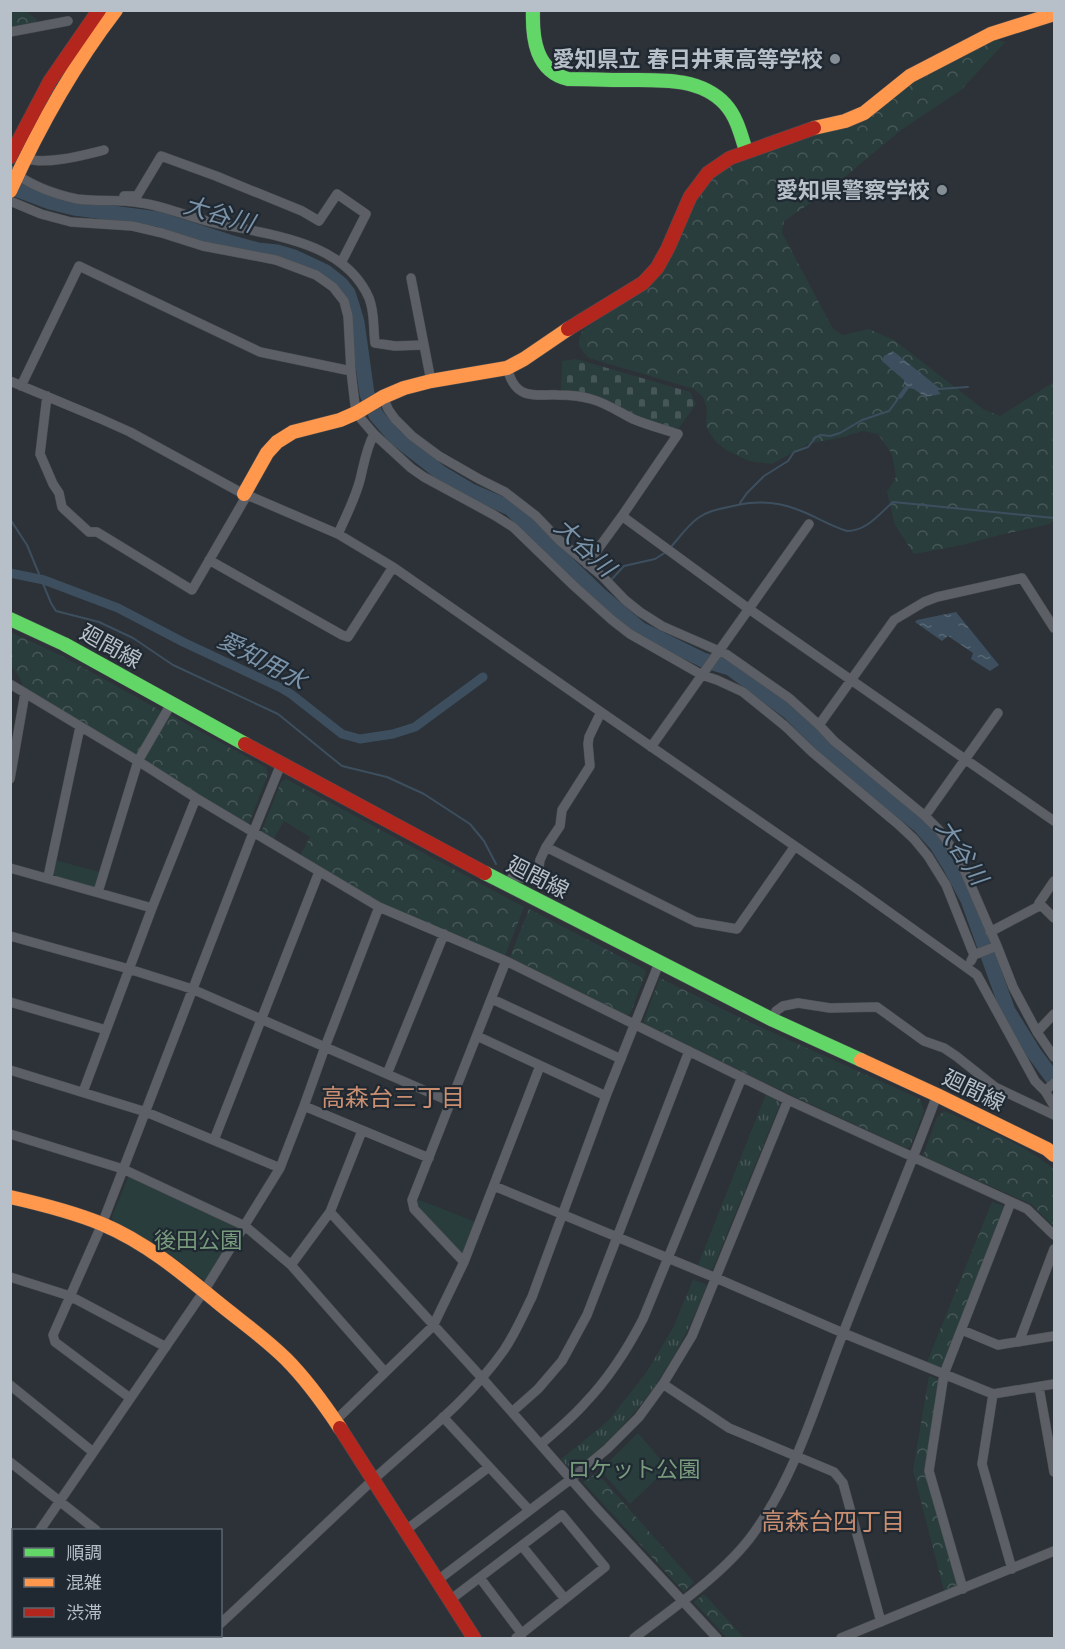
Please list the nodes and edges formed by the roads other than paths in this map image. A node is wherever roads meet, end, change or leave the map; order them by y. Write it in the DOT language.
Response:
graph roads {
  1 [pos="99,10"];
  2 [pos="116,10"];
  3 [pos="533,10"];
  4 [pos="1054,14"];
  5 [pos="68,21"];
  6 [pos="10,32"];
  7 [pos="104,150"];
  8 [pos="746,151"];
  9 [pos="10,157"];
  10 [pos="25,158"];
  11 [pos="14,179"];
  12 [pos="96,200"];
  13 [pos="10,201"];
  14 [pos="341,263"];
  15 [pos="411,278"];
  16 [pos="423,345"];
  17 [pos="507,368"];
  18 [pos="351,371"];
  19 [pos="10,381"];
  20 [pos="431,381"];
  21 [pos="21,386"];
  22 [pos="47,396"];
  23 [pos="381,398"];
  24 [pos="356,413"];
  25 [pos="374,434"];
  26 [pos="245,494"];
  27 [pos="622,516"];
  28 [pos="809,524"];
  29 [pos="338,534"];
  30 [pos="209,560"];
  31 [pos="587,564"];
  32 [pos="393,567"];
  33 [pos="749,609"];
  34 [pos="10,619"];
  35 [pos="1054,628"];
  36 [pos="720,651"];
  37 [pos="703,674"];
  38 [pos="852,680"];
  39 [pos="10,684"];
  40 [pos="25,693"];
  41 [pos="171,704"];
  42 [pos="601,712"];
  43 [pos="998,713"];
  44 [pos="819,725"];
  45 [pos="80,727"];
  46 [pos="651,747"];
  47 [pos="965,759"];
  48 [pos="138,761"];
  49 [pos="281,764"];
  50 [pos="10,779"];
  51 [pos="196,798"];
  52 [pos="925,816"];
  53 [pos="1054,821"];
  54 [pos="253,832"];
  55 [pos="795,846"];
  56 [pos="546,847"];
  57 [pos="10,868"];
  58 [pos="319,872"];
  59 [pos="48,877"];
  60 [pos="1054,881"];
  61 [pos="508,885"];
  62 [pos="98,892"];
  63 [pos="1041,905"];
  64 [pos="152,908"];
  65 [pos="379,908"];
  66 [pos="1054,918"];
  67 [pos="990,932"];
  68 [pos="444,934"];
  69 [pos="10,936"];
  70 [pos="997,946"];
  71 [pos="974,955"];
  72 [pos="506,961"];
  73 [pos="659,963"];
  74 [pos="968,968"];
  75 [pos="129,969"];
  76 [pos="192,989"];
  77 [pos="492,999"];
  78 [pos="10,1002"];
  79 [pos="1054,1014"];
  80 [pos="262,1019"];
  81 [pos="773,1020"];
  82 [pos="635,1024"];
  83 [pos="106,1030"];
  84 [pos="1037,1032"];
  85 [pos="477,1036"];
  86 [pos="325,1047"];
  87 [pos="689,1051"];
  88 [pos="1054,1057"];
  89 [pos="621,1059"];
  90 [pos="540,1066"];
  91 [pos="10,1070"];
  92 [pos="387,1074"];
  93 [pos="742,1077"];
  94 [pos="1050,1087"];
  95 [pos="83,1092"];
  96 [pos="937,1095"];
  97 [pos="606,1096"];
  98 [pos="788,1100"];
  99 [pos="451,1102"];
  100 [pos="1054,1106"];
  101 [pos="304,1107"];
  102 [pos="146,1112"];
  103 [pos="1054,1115"];
  104 [pos="362,1131"];
  105 [pos="10,1134"];
  106 [pos="214,1140"];
  107 [pos="1054,1155"];
  108 [pos="429,1158"];
  109 [pos="914,1158"];
  110 [pos="280,1168"];
  111 [pos="123,1169"];
  112 [pos="494,1186"];
  113 [pos="10,1197"];
  114 [pos="1011,1202"];
  115 [pos="330,1212"];
  116 [pos="562,1214"];
  117 [pos="102,1224"];
  118 [pos="245,1226"];
  119 [pos="1054,1235"];
  120 [pos="616,1237"];
  121 [pos="1054,1249"];
  122 [pos="668,1258"];
  123 [pos="464,1262"];
  124 [pos="291,1265"];
  125 [pos="10,1277"];
  126 [pos="716,1278"];
  127 [pos="204,1291"];
  128 [pos="70,1296"];
  129 [pos="433,1326"];
  130 [pos="962,1330"];
  131 [pos="843,1333"];
  132 [pos="1054,1336"];
  133 [pos="1019,1342"];
  134 [pos="166,1347"];
  135 [pos="385,1372"];
  136 [pos="944,1374"];
  137 [pos="482,1378"];
  138 [pos="10,1384"];
  139 [pos="663,1384"];
  140 [pos="1054,1384"];
  141 [pos="1040,1387"];
  142 [pos="993,1394"];
  143 [pos="130,1398"];
  144 [pos="512,1412"];
  145 [pos="443,1416"];
  146 [pos="335,1420"];
  147 [pos="541,1444"];
  148 [pos="93,1452"];
  149 [pos="796,1457"];
  150 [pos="10,1462"];
  151 [pos="489,1467"];
  152 [pos="1054,1473"];
  153 [pos="571,1479"];
  154 [pos="374,1480"];
  155 [pos="60,1502"];
  156 [pos="529,1510"];
  157 [pos="41,1529"];
  158 [pos="95,1529"];
  159 [pos="406,1530"];
  160 [pos="522,1546"];
  161 [pos="1054,1551"];
  162 [pos="1012,1569"];
  163 [pos="480,1578"];
  164 [pos="438,1580"];
  165 [pos="963,1589"];
  166 [pos="565,1599"];
  167 [pos="450,1600"];
  168 [pos="682,1601"];
  169 [pos="222,1622"];
  170 [pos="881,1622"];
  171 [pos="519,1636"];
  172 [pos="474,1638"];
  173 [pos="634,1638"];
  174 [pos="717,1638"];
  175 [pos="841,1638"];
  1 -- 9 [label="street"];
  2 -- 10 [label="street"];
  3 -- 8 [label="street"];
  4 -- 8 [label="street"];
  5 -- 6 [label="street"];
  7 -- 10 [label="street"];
  8 -- 17 [label="street"];
  10 -- 11 [label="street"];
  11 -- 12 [label="street"];
  12 -- 14 [label="street"];
  12 -- 14 [label="street"];
  13 -- 18 [label="street"];
  14 -- 16 [label="street"];
  15 -- 16 [label="street"];
  16 -- 20 [label="street"];
  17 -- 20 [label="street"];
  17 -- 27 [label="street"];
  18 -- 21 [label="street"];
  18 -- 24 [label="street"];
  19 -- 21 [label="street"];
  20 -- 23 [label="street"];
  21 -- 22 [label="street"];
  22 -- 26 [label="street"];
  22 -- 30 [label="street"];
  23 -- 24 [label="street"];
  23 -- 31 [label="street"];
  24 -- 25 [label="street"];
  24 -- 26 [label="street"];
  25 -- 29 [label="street"];
  25 -- 37 [label="street"];
  26 -- 29 [label="street"];
  26 -- 30 [label="street"];
  27 -- 31 [label="street"];
  27 -- 33 [label="street"];
  28 -- 33 [label="street"];
  29 -- 32 [label="street"];
  30 -- 32 [label="street"];
  31 -- 36 [label="street"];
  32 -- 42 [label="street"];
  33 -- 36 [label="street"];
  33 -- 38 [label="street"];
  34 -- 41 [label="street, 廻間線"];
  35 -- 38 [label="street"];
  36 -- 37 [label="street"];
  36 -- 44 [label="street"];
  37 -- 46 [label="street"];
  37 -- 71 [label="street"];
  38 -- 44 [label="street"];
  38 -- 47 [label="street"];
  39 -- 40 [label="street"];
  40 -- 45 [label="street"];
  40 -- 50 [label="street"];
  41 -- 48 [label="street"];
  41 -- 49 [label="street, 廻間線"];
  42 -- 46 [label="street"];
  42 -- 56 [label="street"];
  43 -- 47 [label="street"];
  44 -- 52 [label="street"];
  45 -- 48 [label="street"];
  45 -- 59 [label="street"];
  46 -- 55 [label="street"];
  47 -- 52 [label="street"];
  47 -- 53 [label="street"];
  48 -- 51 [label="street"];
  48 -- 62 [label="street"];
  49 -- 54 [label="street"];
  49 -- 61 [label="street, 廻間線"];
  51 -- 54 [label="street"];
  51 -- 64 [label="street"];
  52 -- 67 [label="street"];
  54 -- 58 [label="street"];
  54 -- 76 [label="street"];
  55 -- 56 [label="street"];
  55 -- 74 [label="street"];
  56 -- 61 [label="street"];
  57 -- 59 [label="street"];
  58 -- 65 [label="street"];
  58 -- 80 [label="street"];
  59 -- 62 [label="street"];
  60 -- 63 [label="street"];
  61 -- 73 [label="street, 廻間線"];
  62 -- 64 [label="street"];
  63 -- 66 [label="street"];
  63 -- 67 [label="street"];
  64 -- 75 [label="street"];
  65 -- 68 [label="street"];
  65 -- 86 [label="street"];
  67 -- 70 [label="street"];
  68 -- 72 [label="street"];
  68 -- 92 [label="street"];
  69 -- 75 [label="street"];
  70 -- 71 [label="street"];
  70 -- 84 [label="street"];
  71 -- 74 [label="street"];
  72 -- 77 [label="street"];
  72 -- 82 [label="street"];
  73 -- 81 [label="street, 廻間線"];
  73 -- 82 [label="street"];
  74 -- 94 [label="street"];
  75 -- 76 [label="street"];
  75 -- 83 [label="street"];
  76 -- 80 [label="street"];
  76 -- 102 [label="street"];
  77 -- 85 [label="street"];
  77 -- 89 [label="street"];
  78 -- 83 [label="street"];
  79 -- 84 [label="street"];
  80 -- 86 [label="street"];
  80 -- 106 [label="street"];
  81 -- 96 [label="street, 廻間線"];
  81 -- 103 [label="street"];
  82 -- 87 [label="street"];
  82 -- 89 [label="street"];
  83 -- 95 [label="street"];
  84 -- 88 [label="street"];
  85 -- 90 [label="street"];
  85 -- 99 [label="street"];
  86 -- 92 [label="street"];
  86 -- 101 [label="street"];
  87 -- 93 [label="street"];
  87 -- 120 [label="street"];
  89 -- 97 [label="street"];
  90 -- 97 [label="street"];
  90 -- 112 [label="street"];
  91 -- 95 [label="street"];
  92 -- 99 [label="street"];
  93 -- 98 [label="street"];
  93 -- 122 [label="street"];
  94 -- 100 [label="street"];
  95 -- 102 [label="street"];
  96 -- 107 [label="street, 廻間線"];
  96 -- 109 [label="street"];
  97 -- 116 [label="street"];
  98 -- 109 [label="street"];
  98 -- 126 [label="street"];
  99 -- 108 [label="street"];
  101 -- 104 [label="street"];
  101 -- 110 [label="street"];
  102 -- 106 [label="street"];
  102 -- 111 [label="street"];
  104 -- 108 [label="street"];
  104 -- 115 [label="street"];
  105 -- 111 [label="street"];
  106 -- 110 [label="street"];
  108 -- 123 [label="street"];
  109 -- 114 [label="street"];
  109 -- 131 [label="street"];
  110 -- 118 [label="street"];
  111 -- 117 [label="street"];
  111 -- 118 [label="street"];
  112 -- 116 [label="street"];
  112 -- 123 [label="street"];
  113 -- 117 [label="street"];
  114 -- 119 [label="street"];
  114 -- 130 [label="street"];
  115 -- 124 [label="street"];
  115 -- 129 [label="street"];
  116 -- 120 [label="street"];
  116 -- 137 [label="street"];
  117 -- 127 [label="street"];
  117 -- 128 [label="street"];
  118 -- 124 [label="street"];
  118 -- 127 [label="street"];
  120 -- 122 [label="street"];
  120 -- 144 [label="street"];
  121 -- 133 [label="street"];
  122 -- 126 [label="street"];
  122 -- 147 [label="street"];
  123 -- 129 [label="street"];
  124 -- 135 [label="street"];
  125 -- 128 [label="street"];
  126 -- 131 [label="street"];
  126 -- 139 [label="street"];
  127 -- 134 [label="street"];
  127 -- 146 [label="street"];
  128 -- 134 [label="street"];
  128 -- 143 [label="street"];
  129 -- 135 [label="street"];
  129 -- 137 [label="street"];
  130 -- 133 [label="street"];
  130 -- 136 [label="street"];
  131 -- 136 [label="street"];
  131 -- 149 [label="street"];
  132 -- 133 [label="street"];
  134 -- 143 [label="street"];
  135 -- 146 [label="street"];
  136 -- 142 [label="street"];
  136 -- 165 [label="street"];
  137 -- 144 [label="street"];
  137 -- 145 [label="street"];
  138 -- 148 [label="street"];
  139 -- 149 [label="street"];
  139 -- 153 [label="street"];
  140 -- 141 [label="street"];
  141 -- 142 [label="street"];
  141 -- 152 [label="street"];
  142 -- 162 [label="street"];
  143 -- 148 [label="street"];
  144 -- 147 [label="street"];
  145 -- 151 [label="street"];
  145 -- 154 [label="street"];
  146 -- 154 [label="street"];
  147 -- 153 [label="street"];
  148 -- 155 [label="street"];
  149 -- 168 [label="street"];
  149 -- 170 [label="street"];
  150 -- 155 [label="street"];
  151 -- 156 [label="street"];
  151 -- 159 [label="street"];
  153 -- 156 [label="street"];
  153 -- 168 [label="street"];
  154 -- 159 [label="street"];
  154 -- 169 [label="street"];
  155 -- 157 [label="street"];
  155 -- 158 [label="street"];
  156 -- 164 [label="street"];
  159 -- 164 [label="street"];
  160 -- 163 [label="street"];
  160 -- 166 [label="street"];
  160 -- 166 [label="street"];
  161 -- 162 [label="street"];
  162 -- 165 [label="street"];
  163 -- 167 [label="street"];
  163 -- 171 [label="street"];
  164 -- 167 [label="street"];
  165 -- 170 [label="street"];
  166 -- 171 [label="street"];
  167 -- 172 [label="street"];
  168 -- 173 [label="street"];
  168 -- 174 [label="street"];
  170 -- 175 [label="street"];
}
